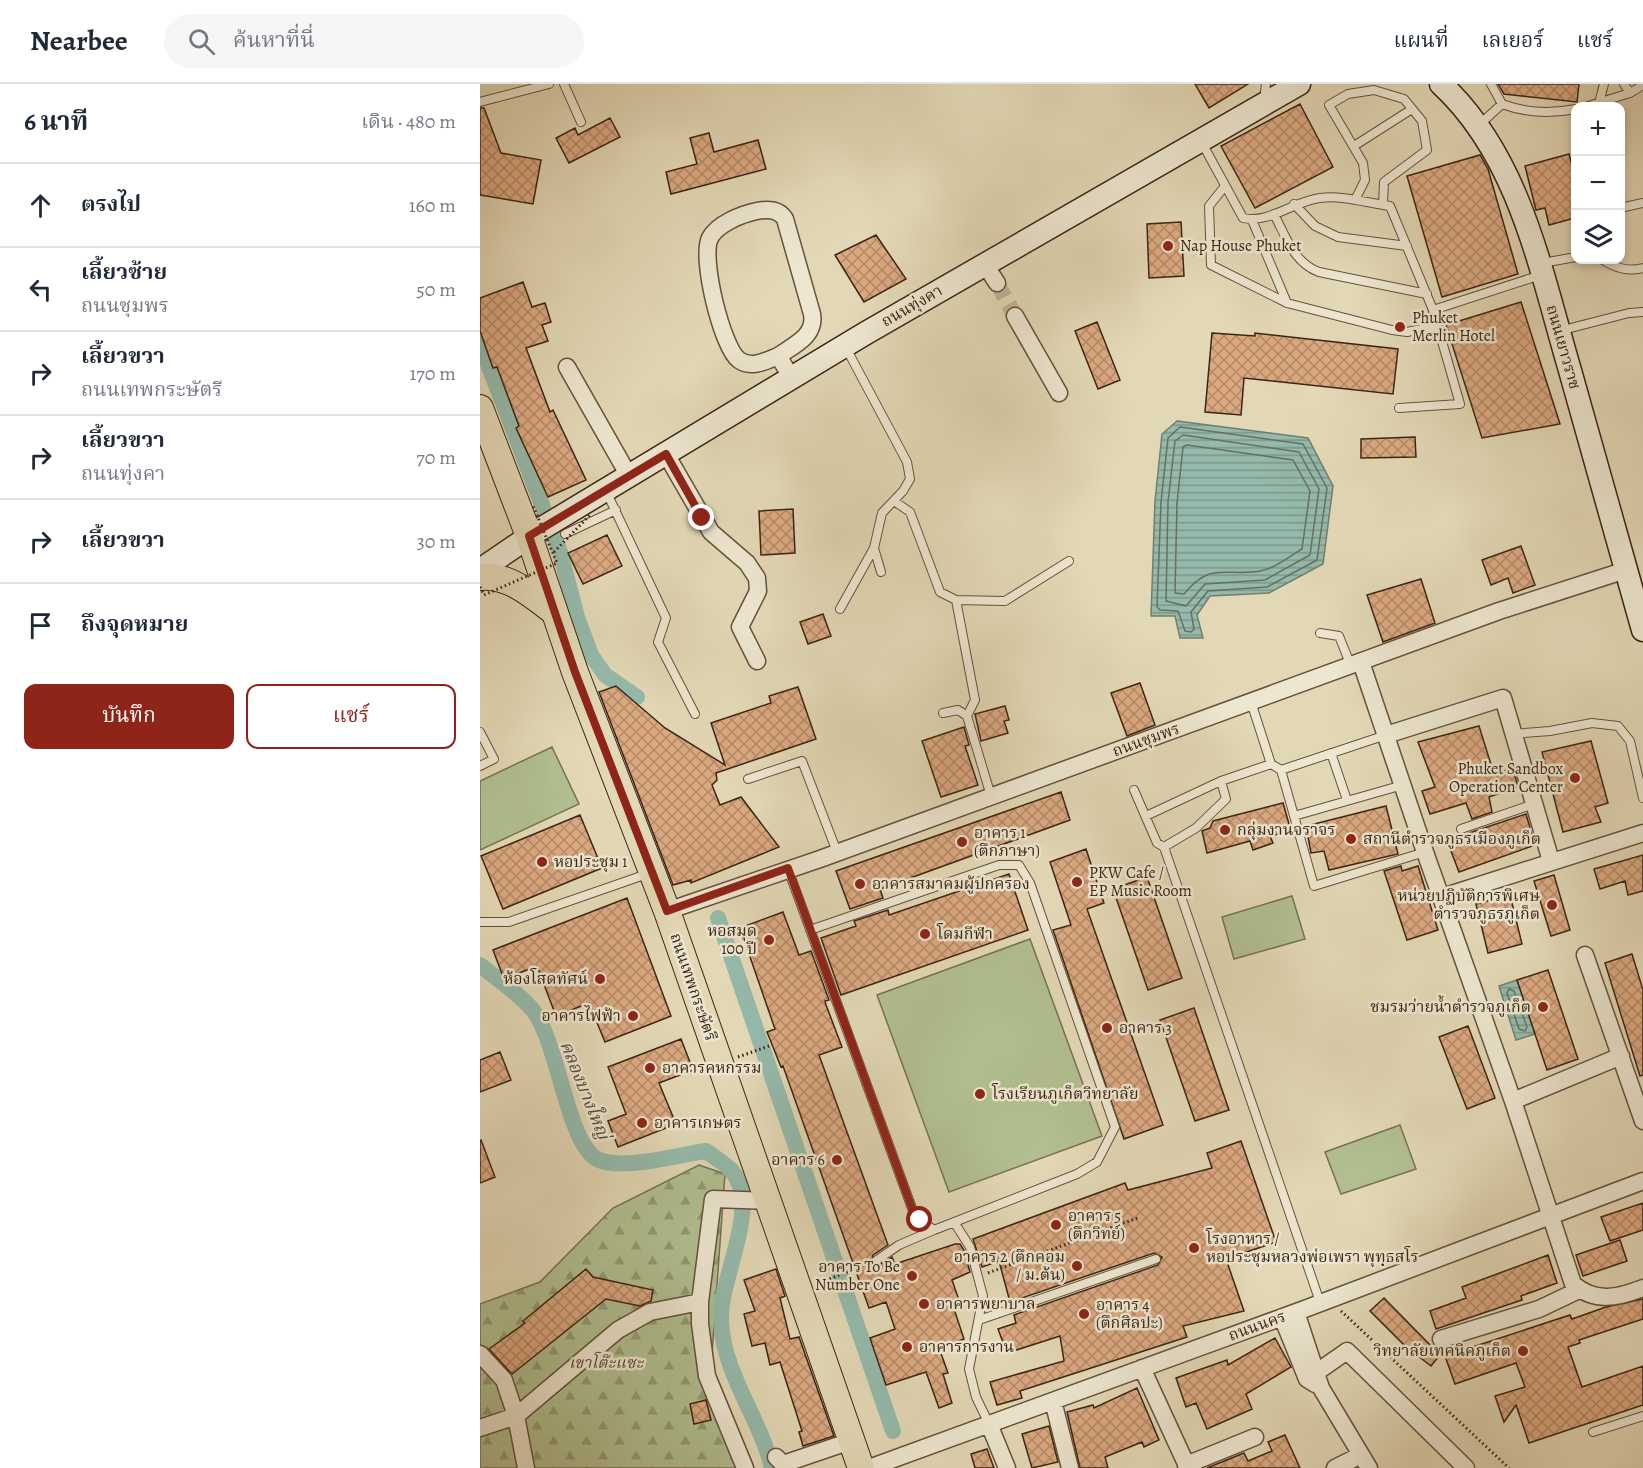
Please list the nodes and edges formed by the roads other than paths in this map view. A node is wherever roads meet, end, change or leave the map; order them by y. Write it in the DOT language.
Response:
graph roads {
  1 [pos="549,84"];
  2 [pos="564,84"];
  3 [pos="1299,84"];
  4 [pos="1491,84"];
  5 [pos="1604,84"];
  6 [pos="1624,84"];
  7 [pos="1643,85"];
  8 [pos="1443,86"];
  9 [pos="1268,92"];
  10 [pos="1630,93"];
  11 [pos="480,102"];
  12 [pos="1599,102"];
  13 [pos="1602,102"];
  14 [pos="1502,104"];
  15 [pos="1412,109"];
  16 [pos="1571,110"];
  17 [pos="581,122"];
  18 [pos="1479,125"];
  19 [pos="1200,140"];
  20 [pos="1354,146"];
  21 [pos="1225,186"];
  22 [pos="1355,200"];
  23 [pos="1643,203"];
  24 [pos="1294,204"];
  25 [pos="1383,205"];
  26 [pos="1625,207"];
  27 [pos="1274,214"];
  28 [pos="1252,220"];
  29 [pos="1407,246"];
  30 [pos="1571,258"];
  31 [pos="984,263"];
  32 [pos="1610,264"];
  33 [pos="1643,268"];
  34 [pos="1540,270"];
  35 [pos="997,283"];
  36 [pos="1427,294"];
  37 [pos="1287,303"];
  38 [pos="1433,310"];
  39 [pos="1643,312"];
  40 [pos="1015,316"];
  41 [pos="1437,326"];
  42 [pos="1558,332"];
  43 [pos="845,346"];
  44 [pos="778,356"];
  45 [pos="567,367"];
  46 [pos="792,378"];
  47 [pos="1059,393"];
  48 [pos="480,408"];
  49 [pos="1399,408"];
  50 [pos="666,454"];
  51 [pos="629,476"];
  52 [pos="611,500"];
  53 [pos="894,501"];
  54 [pos="548,530"];
  55 [pos="874,548"];
  56 [pos="1069,561"];
  57 [pos="480,570"];
  58 [pos="1626,570"];
  59 [pos="881,572"];
  60 [pos="480,577"];
  61 [pos="956,600"];
  62 [pos="840,609"];
  63 [pos="553,611"];
  64 [pos="1643,630"];
  65 [pos="1320,633"];
  66 [pos="757,661"];
  67 [pos="1356,664"];
  68 [pos="1251,702"];
  69 [pos="943,713"];
  70 [pos="696,714"];
  71 [pos="967,716"];
  72 [pos="480,732"];
  73 [pos="1513,734"];
  74 [pos="1386,735"];
  75 [pos="1331,753"];
  76 [pos="1271,764"];
  77 [pos="480,766"];
  78 [pos="1281,770"];
  79 [pos="748,779"];
  80 [pos="1221,782"];
  81 [pos="1403,785"];
  82 [pos="1134,790"];
  83 [pos="990,796"];
  84 [pos="1643,798"];
  85 [pos="1347,800"];
  86 [pos="1534,804"];
  87 [pos="1146,816"];
  88 [pos="1294,816"];
  89 [pos="1461,829"];
  90 [pos="1643,833"];
  91 [pos="1164,847"];
  92 [pos="837,852"];
  93 [pos="1425,852"];
  94 [pos="1551,861"];
  95 [pos="788,868"];
  96 [pos="653,872"];
  97 [pos="1442,897"];
  98 [pos="667,911"];
  99 [pos="480,922"];
  100 [pos="810,930"];
  101 [pos="1585,955"];
  102 [pos="1621,1056"];
  103 [pos="1513,1101"];
  104 [pos="1643,1121"];
  105 [pos="1643,1181"];
  106 [pos="764,1201"];
  107 [pos="1551,1215"];
  108 [pos="954,1222"];
  109 [pos="934,1230"];
  110 [pos="1156,1259"];
  111 [pos="877,1260"];
  112 [pos="1643,1288"];
  113 [pos="1580,1290"];
  114 [pos="700,1302"];
  115 [pos="1320,1302"];
  116 [pos="1289,1315"];
  117 [pos="979,1320"];
  118 [pos="1441,1340"];
  119 [pos="480,1354"];
  120 [pos="1142,1368"];
  121 [pos="1315,1379"];
  122 [pos="1053,1401"];
  123 [pos="516,1416"];
  124 [pos="1643,1416"];
  125 [pos="989,1424"];
  126 [pos="480,1428"];
  127 [pos="1593,1432"];
  128 [pos="1255,1437"];
  129 [pos="851,1441"];
  130 [pos="776,1456"];
  131 [pos="1365,1462"];
  132 [pos="747,1466"];
  133 [pos="1187,1467"];
  134 [pos="526,1468"];
  135 [pos="861,1468"];
  136 [pos="869,1468"];
  137 [pos="1006,1468"];
  138 [pos="1070,1468"];
  139 [pos="1335,1468"];
  140 [pos="1466,1468"];
  1 -- 11 [label="lane"];
  2 -- 17 [label="lane"];
  3 -- 9 [label="main road, ถนนทุ่งคา"];
  4 -- 14 [label="lane"];
  5 -- 12 [label="lane"];
  6 -- 10 [label="lane"];
  7 -- 10 [label="lane"];
  8 -- 18 [label="main road, ถนนเยาวราช"];
  9 -- 19 [label="main road, ถนนทุ่งคา"];
  10 -- 13 [label="lane"];
  14 -- 16 [label="lane"];
  14 -- 18 [label="lane"];
  15 -- 20 [label="lane"];
  15 -- 20 [label="lane"];
  15 -- 25 [label="lane"];
  18 -- 34 [label="main road, ถนนเยาวราช"];
  19 -- 21 [label="lane"];
  19 -- 31 [label="main road, ถนนทุ่งคา"];
  20 -- 22 [label="lane"];
  21 -- 28 [label="lane"];
  21 -- 37 [label="lane"];
  22 -- 24 [label="lane"];
  22 -- 25 [label="lane"];
  23 -- 26 [label="lane"];
  24 -- 27 [label="lane"];
  24 -- 29 [label="lane"];
  25 -- 29 [label="lane"];
  27 -- 28 [label="lane"];
  27 -- 36 [label="lane"];
  28 -- 37 [label="lane"];
  29 -- 36 [label="lane"];
  30 -- 34 [label="lane"];
  31 -- 35 [label="street"];
  31 -- 43 [label="main road, ถนนทุ่งคา"];
  32 -- 33 [label="lane"];
  34 -- 38 [label="lane"];
  34 -- 42 [label="main road, ถนนเยาวราช"];
  36 -- 38 [label="lane"];
  37 -- 41 [label="lane"];
  38 -- 41 [label="lane"];
  39 -- 42 [label="lane"];
  40 -- 47 [label="street"];
  41 -- 49 [label="lane"];
  42 -- 58 [label="main road, ถนนเยาวราช"];
  43 -- 46 [label="main road, ถนนทุ่งคา"];
  43 -- 53 [label="lane"];
  44 -- 44 [label="street"];
  44 -- 46 [label="street"];
  45 -- 51 [label="street"];
  46 -- 50 [label="main road, ถนนทุ่งคา"];
  48 -- 54 [label="main road, ถนนเทพกระษัตรี"];
  50 -- 51 [label="main road, ถนนทุ่งคา"];
  50 -- 66 [label="street"];
  51 -- 52 [label="main road, ถนนทุ่งคา"];
  52 -- 54 [label="main road, ถนนทุ่งคา"];
  52 -- 70 [label="lane"];
  53 -- 55 [label="lane"];
  53 -- 61 [label="lane"];
  54 -- 57 [label="main road, ถนนทุ่งคา"];
  54 -- 63 [label="main road, ถนนเทพกระษัตรี"];
  55 -- 59 [label="lane"];
  55 -- 62 [label="lane"];
  56 -- 61 [label="lane"];
  58 -- 64 [label="main road, ถนนเยาวราช"];
  58 -- 67 [label="street, ถนนชุมพร"];
  60 -- 63 [label="main road"];
  61 -- 71 [label="lane"];
  63 -- 96 [label="main road, ถนนเทพกระษัตรี"];
  65 -- 67 [label="lane"];
  67 -- 68 [label="street, ถนนชุมพร"];
  67 -- 74 [label="street"];
  68 -- 76 [label="lane"];
  68 -- 83 [label="street, ถนนชุมพร"];
  69 -- 71 [label="lane"];
  71 -- 83 [label="lane"];
  72 -- 77 [label="lane"];
  73 -- 74 [label="street"];
  73 -- 84 [label="lane"];
  73 -- 86 [label="street"];
  74 -- 75 [label="lane"];
  74 -- 81 [label="street"];
  75 -- 78 [label="lane"];
  75 -- 85 [label="lane"];
  76 -- 78 [label="lane"];
  76 -- 80 [label="lane"];
  78 -- 88 [label="lane"];
  79 -- 92 [label="lane"];
  80 -- 87 [label="lane"];
  80 -- 91 [label="lane"];
  81 -- 85 [label="lane"];
  81 -- 93 [label="street"];
  82 -- 87 [label="lane"];
  83 -- 92 [label="street, ถนนชุมพร"];
  85 -- 88 [label="lane"];
  86 -- 89 [label="lane"];
  86 -- 94 [label="street"];
  87 -- 91 [label="lane"];
  88 -- 93 [label="lane"];
  90 -- 94 [label="street"];
  91 -- 115 [label="lane"];
  92 -- 95 [label="street, ถนนชุมพร"];
  93 -- 97 [label="street"];
  94 -- 97 [label="street"];
  95 -- 98 [label="street, ถนนชุมพร"];
  95 -- 100 [label="lane"];
  96 -- 98 [label="main road, ถนนเทพกระษัตรี"];
  96 -- 99 [label="lane"];
  97 -- 103 [label="street"];
  98 -- 106 [label="main road, ถนนเทพกระษัตรี"];
  100 -- 108 [label="lane"];
  100 -- 109 [label="lane"];
  101 -- 102 [label="street"];
  102 -- 103 [label="street"];
  102 -- 104 [label="street"];
  103 -- 107 [label="street"];
  105 -- 107 [label="street, ถนนนคร"];
  106 -- 114 [label="street"];
  106 -- 129 [label="main road, ถนนเทพกระษัตรี"];
  107 -- 113 [label="street"];
  107 -- 115 [label="street, ถนนนคร"];
  108 -- 109 [label="lane"];
  108 -- 117 [label="lane"];
  109 -- 111 [label="lane"];
  110 -- 117 [label="lane"];
  112 -- 113 [label="street"];
  113 -- 118 [label="street"];
  114 -- 123 [label="street"];
  114 -- 132 [label="street"];
  115 -- 116 [label="street, ถนนนคร"];
  116 -- 120 [label="street, ถนนนคร"];
  116 -- 121 [label="street"];
  117 -- 125 [label="lane"];
  119 -- 123 [label="street"];
  120 -- 122 [label="street, ถนนนคร"];
  120 -- 133 [label="street"];
  121 -- 131 [label="street"];
  121 -- 140 [label="street"];
  122 -- 125 [label="street, ถนนนคร"];
  122 -- 138 [label="street"];
  123 -- 126 [label="street"];
  123 -- 134 [label="street"];
  124 -- 127 [label="lane"];
  125 -- 136 [label="street, ถนนนคร"];
  125 -- 137 [label="street"];
  128 -- 133 [label="street"];
  129 -- 130 [label="street"];
  129 -- 135 [label="main road, ถนนเทพกระษัตรี"];
  131 -- 139 [label="street"];
}
